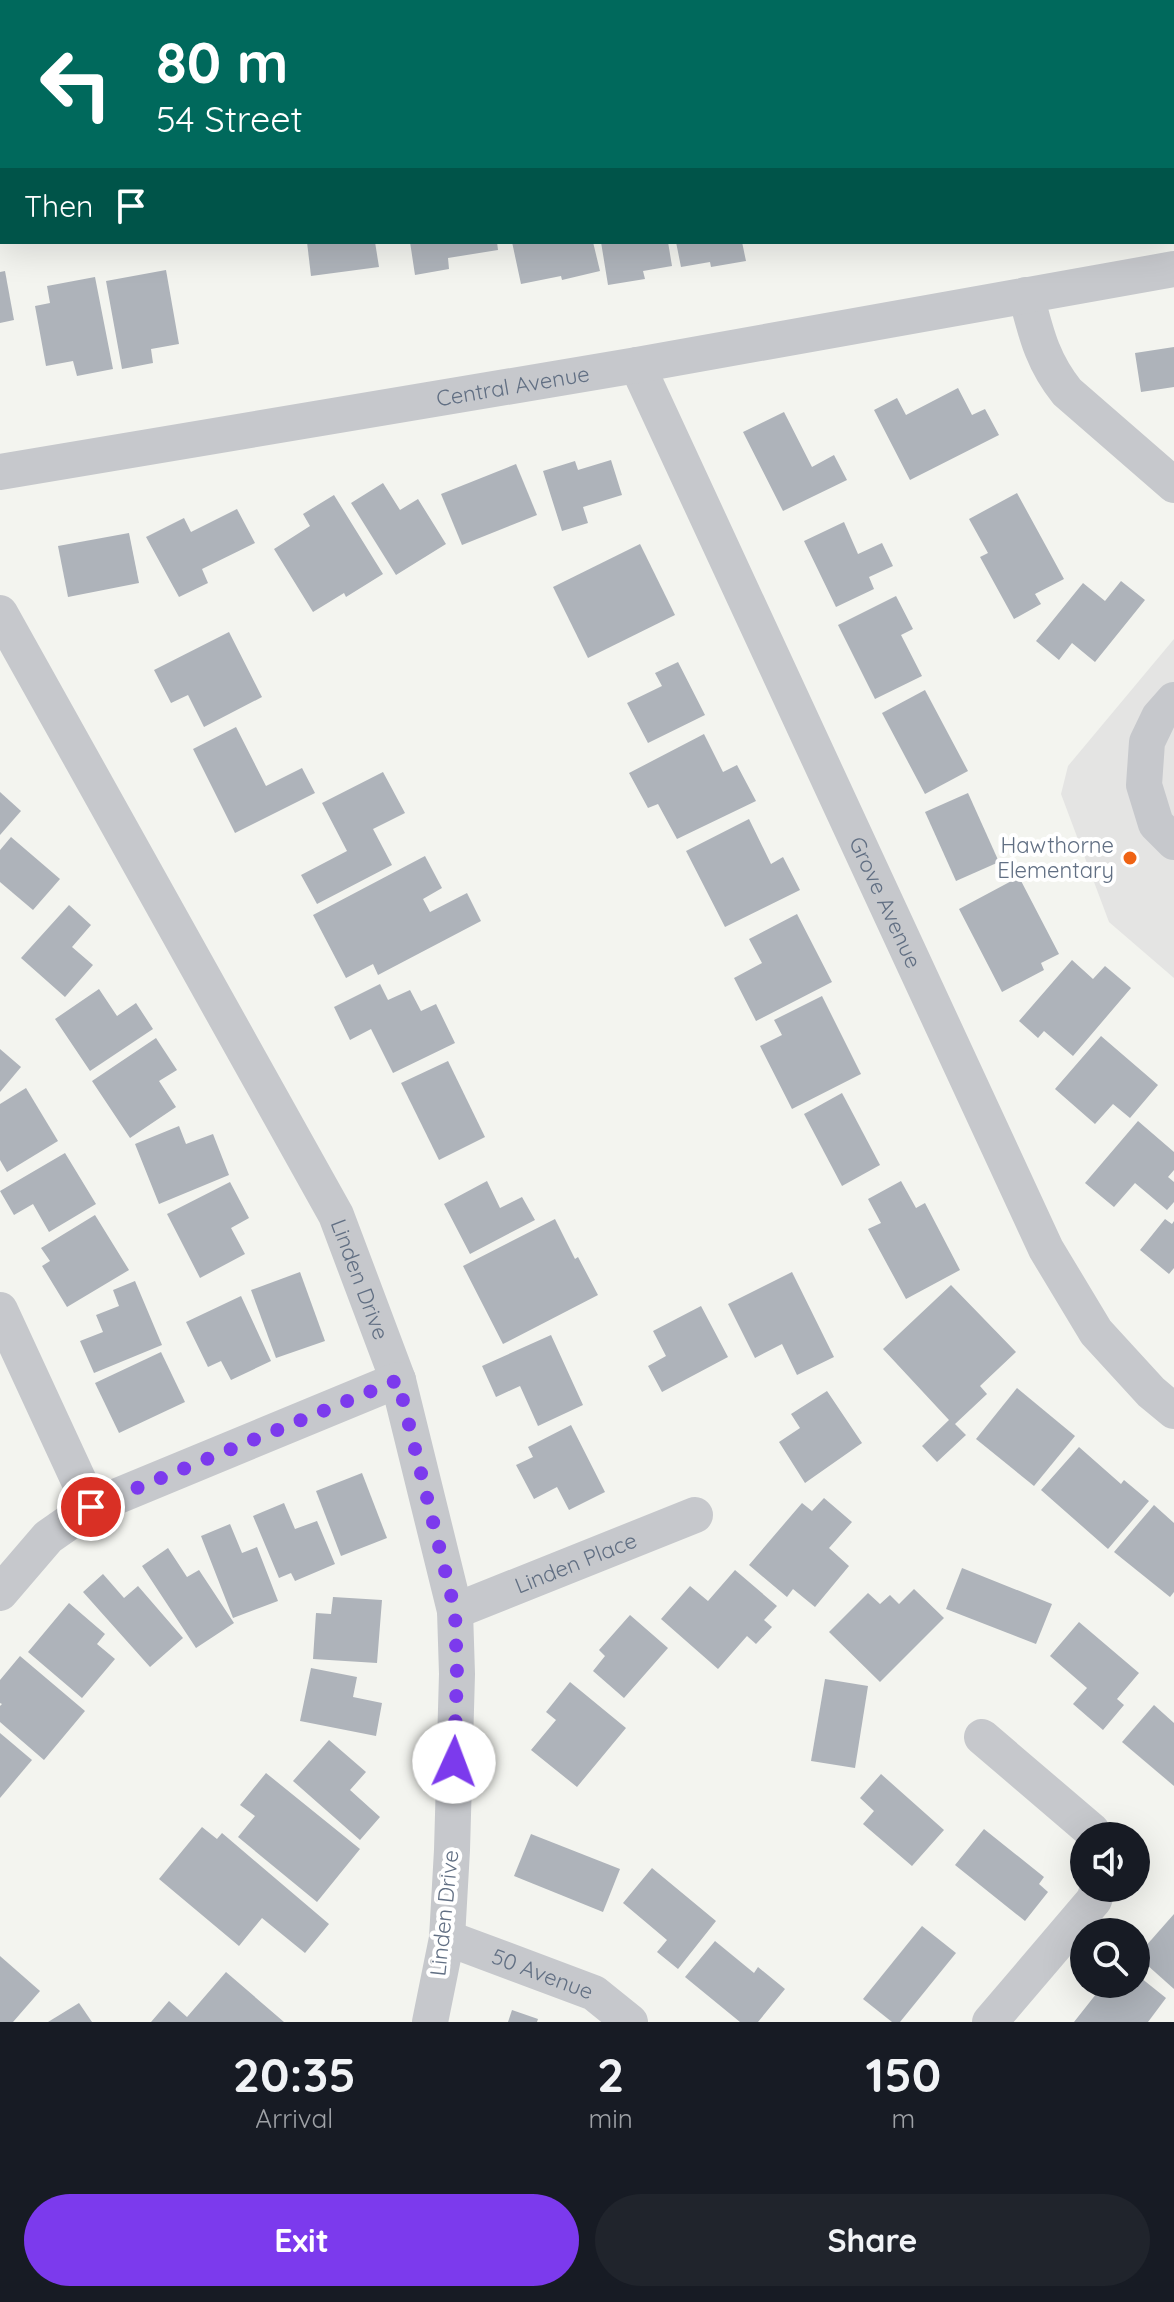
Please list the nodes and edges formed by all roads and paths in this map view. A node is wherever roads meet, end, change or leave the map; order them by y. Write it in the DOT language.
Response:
graph roads {
  1 [pos="1174,269"];
  2 [pos="1026,295"];
  3 [pos="637,365"];
  4 [pos="0,472"];
  5 [pos="1174,485"];
  6 [pos="0,613"];
  7 [pos="1174,700"];
  8 [pos="1174,842"];
  9 [pos="0,1310"];
  10 [pos="398,1380"];
  11 [pos="1174,1411"];
  12 [pos="91,1507"];
  13 [pos="695,1515"];
  14 [pos="0,1593"];
  15 [pos="455,1611"];
  16 [pos="982,1737"];
  17 [pos="1081,1822"];
  18 [pos="1092,1902"];
  19 [pos="447,1938"];
  20 [pos="430,2022"];
  21 [pos="630,2022"];
  22 [pos="990,2022"];
  1 -- 2 [label="street, Central Avenue"];
  2 -- 3 [label="street, Central Avenue"];
  2 -- 5 [label="street"];
  3 -- 4 [label="street, Central Avenue"];
  3 -- 11 [label="street, Grove Avenue"];
  6 -- 10 [label="street, Linden Drive"];
  7 -- 8 [label="street"];
  9 -- 12 [label="street"];
  10 -- 12 [label="street"];
  10 -- 15 [label="street, Linden Drive"];
  12 -- 14 [label="street"];
  13 -- 15 [label="street, Linden Place"];
  15 -- 19 [label="street, Linden Drive"];
  16 -- 17 [label="street"];
  18 -- 22 [label="street"];
  19 -- 20 [label="street, Linden Drive"];
  19 -- 21 [label="street, 50 Avenue"];
}
